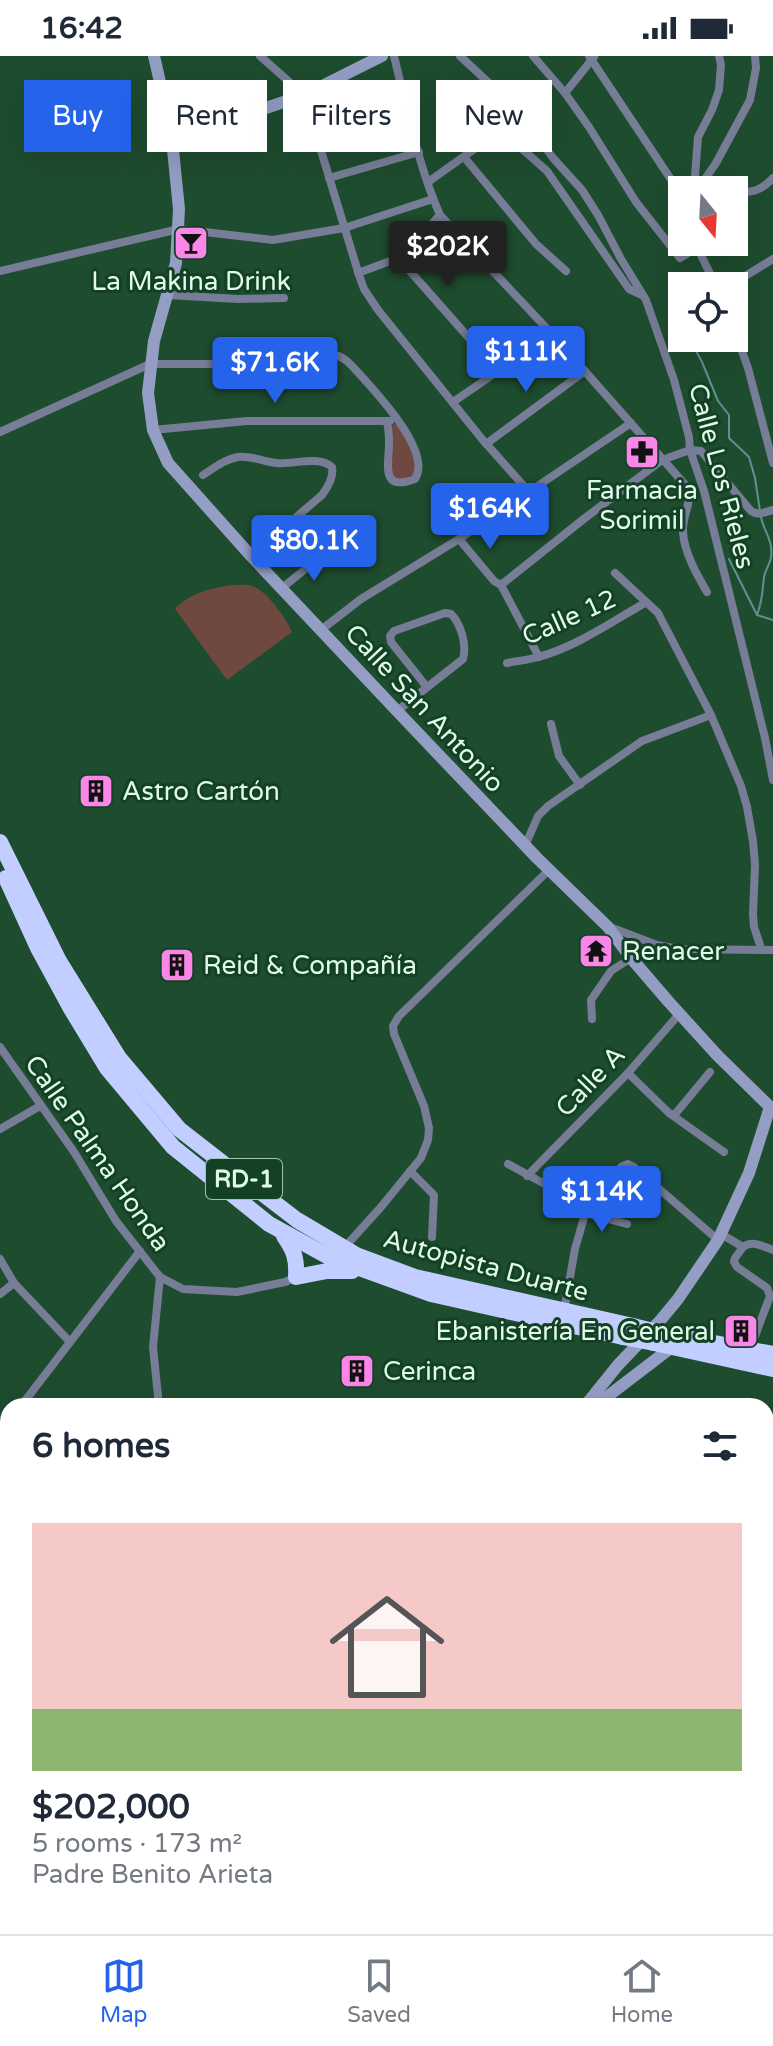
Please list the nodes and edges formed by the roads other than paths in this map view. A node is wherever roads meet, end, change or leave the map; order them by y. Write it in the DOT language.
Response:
graph roads {
  1 [pos="154,56"];
  2 [pos="260,56"];
  3 [pos="382,56"];
  4 [pos="394,56"];
  5 [pos="460,56"];
  6 [pos="533,56"];
  7 [pos="719,56"];
  8 [pos="755,56"];
  9 [pos="592,57"];
  10 [pos="159,80"];
  11 [pos="287,80"];
  12 [pos="334,80"];
  13 [pos="400,80"];
  14 [pos="565,93"];
  15 [pos="173,152"];
  16 [pos="321,152"];
  17 [pos="419,152"];
  18 [pos="464,157"];
  19 [pos="669,176"];
  20 [pos="696,176"];
  21 [pos="706,176"];
  22 [pos="329,178"];
  23 [pos="773,178"];
  24 [pos="428,182"];
  25 [pos="748,192"];
  26 [pos="433,199"];
  27 [pos="440,215"];
  28 [pos="344,228"];
  29 [pos="179,229"];
  30 [pos="668,243"];
  31 [pos="401,257"];
  32 [pos="773,259"];
  33 [pos="0,271"];
  34 [pos="566,271"];
  35 [pos="358,273"];
  36 [pos="748,274"];
  37 [pos="168,295"];
  38 [pos="642,295"];
  39 [pos="284,298"];
  40 [pos="552,334"];
  41 [pos="469,338"];
  42 [pos="742,352"];
  43 [pos="150,364"];
  44 [pos="585,371"];
  45 [pos="453,402"];
  46 [pos="399,420"];
  47 [pos="387,421"];
  48 [pos="631,423"];
  49 [pos="153,430"];
  50 [pos="0,432"];
  51 [pos="486,444"];
  52 [pos="690,450"];
  53 [pos="662,460"];
  54 [pos="773,463"];
  55 [pos="203,475"];
  56 [pos="530,493"];
  57 [pos="773,510"];
  58 [pos="459,539"];
  59 [pos="325,553"];
  60 [pos="251,556"];
  61 [pos="615,573"];
  62 [pos="501,585"];
  63 [pos="282,588"];
  64 [pos="707,592"];
  65 [pos="645,603"];
  66 [pos="321,630"];
  67 [pos="539,657"];
  68 [pos="507,663"];
  69 [pos="426,686"];
  70 [pos="397,711"];
  71 [pos="711,715"];
  72 [pos="551,724"];
  73 [pos="772,764"];
  74 [pos="773,780"];
  75 [pos="580,785"];
  76 [pos="0,842"];
  77 [pos="525,846"];
  78 [pos="0,865"];
  79 [pos="549,870"];
  80 [pos="608,927"];
  81 [pos="761,948"];
  82 [pos="773,950"];
  83 [pos="631,958"];
  84 [pos="680,1013"];
  85 [pos="592,1019"];
  86 [pos="0,1047"];
  87 [pos="710,1072"];
  88 [pos="628,1073"];
  89 [pos="40,1106"];
  90 [pos="772,1106"];
  91 [pos="673,1114"];
  92 [pos="0,1129"];
  93 [pos="724,1152"];
  94 [pos="508,1164"];
  95 [pos="410,1171"];
  96 [pos="527,1176"];
  97 [pos="586,1210"];
  98 [pos="627,1224"];
  99 [pos="280,1232"];
  100 [pos="432,1237"];
  101 [pos="720,1237"];
  102 [pos="345,1247"];
  103 [pos="743,1247"];
  104 [pos="773,1250"];
  105 [pos="140,1251"];
  106 [pos="329,1257"];
  107 [pos="0,1259"];
  108 [pos="368,1273"];
  109 [pos="160,1277"];
  110 [pos="296,1277"];
  111 [pos="14,1283"];
  112 [pos="0,1294"];
  113 [pos="564,1311"];
  114 [pos="628,1332"];
  115 [pos="662,1336"];
  116 [pos="755,1336"];
  117 [pos="70,1342"];
  118 [pos="773,1354"];
  119 [pos="773,1369"];
  120 [pos="27,1398"];
  121 [pos="158,1398"];
  122 [pos="591,1398"];
  123 [pos="603,1398"];
  1 -- 10 [label="street, Calle San Antonio"];
  2 -- 11 [label="street"];
  3 -- 12 [label="street"];
  4 -- 13 [label="street"];
  5 -- 38 [label="street, Calle Los Rieles"];
  6 -- 14 [label="street"];
  7 -- 20 [label="street"];
  8 -- 21 [label="street"];
  9 -- 14 [label="street"];
  9 -- 19 [label="street"];
  14 -- 30 [label="street"];
  15 -- 29 [label="street, Calle San Antonio"];
  16 -- 22 [label="street"];
  17 -- 22 [label="street"];
  17 -- 24 [label="street"];
  18 -- 24 [label="street"];
  18 -- 34 [label="street"];
  18 -- 38 [label="street"];
  22 -- 28 [label="street"];
  23 -- 25 [label="street"];
  24 -- 26 [label="street"];
  26 -- 27 [label="street"];
  26 -- 28 [label="street"];
  27 -- 31 [label="street"];
  27 -- 40 [label="street"];
  28 -- 29 [label="street"];
  28 -- 35 [label="street"];
  29 -- 33 [label="street"];
  29 -- 37 [label="street, Calle San Antonio"];
  31 -- 35 [label="street"];
  31 -- 41 [label="street"];
  32 -- 36 [label="street"];
  35 -- 45 [label="street"];
  37 -- 39 [label="street"];
  37 -- 43 [label="street, Calle San Antonio"];
  38 -- 52 [label="street, Calle Los Rieles"];
  40 -- 44 [label="street"];
  40 -- 45 [label="street"];
  42 -- 54 [label="street"];
  43 -- 46 [label="street"];
  43 -- 49 [label="street, Calle San Antonio"];
  43 -- 50 [label="street"];
  44 -- 48 [label="street"];
  44 -- 51 [label="street"];
  45 -- 51 [label="street"];
  46 -- 47 [label="street"];
  46 -- 47 [label="street"];
  47 -- 49 [label="street"];
  48 -- 53 [label="street"];
  48 -- 56 [label="street"];
  49 -- 60 [label="street, Calle San Antonio"];
  51 -- 56 [label="street"];
  52 -- 53 [label="street"];
  52 -- 57 [label="street"];
  52 -- 73 [label="street, Calle Los Rieles"];
  53 -- 62 [label="street"];
  53 -- 64 [label="street"];
  55 -- 60 [label="street"];
  56 -- 58 [label="street"];
  58 -- 62 [label="street"];
  58 -- 66 [label="street"];
  59 -- 63 [label="street"];
  60 -- 63 [label="street, Calle San Antonio"];
  61 -- 65 [label="street"];
  62 -- 67 [label="street"];
  63 -- 66 [label="street, Calle San Antonio"];
  65 -- 67 [label="street, Calle 12"];
  65 -- 71 [label="street"];
  66 -- 70 [label="street, Calle San Antonio"];
  67 -- 68 [label="street, Calle 12"];
  69 -- 69 [label="street"];
  69 -- 70 [label="street"];
  70 -- 77 [label="street, Calle San Antonio"];
  71 -- 75 [label="street"];
  71 -- 81 [label="street"];
  72 -- 75 [label="street"];
  73 -- 74 [label="street, Calle Los Rieles"];
  75 -- 77 [label="street"];
  76 -- 102 [label="highway, Autopista Duarte / RD-1"];
  77 -- 79 [label="street, Calle San Antonio"];
  78 -- 99 [label="highway, Autopista Duarte / RD-1"];
  79 -- 80 [label="street, Calle San Antonio"];
  79 -- 95 [label="street, Calle Palma Honda"];
  80 -- 81 [label="street"];
  80 -- 83 [label="street, Calle San Antonio"];
  81 -- 82 [label="street"];
  83 -- 84 [label="street, Calle San Antonio"];
  83 -- 85 [label="street"];
  84 -- 88 [label="street, Calle A"];
  84 -- 90 [label="street, Calle San Antonio"];
  86 -- 89 [label="street, Calle Palma Honda"];
  87 -- 91 [label="street"];
  88 -- 91 [label="street"];
  88 -- 96 [label="street, Calle A"];
  89 -- 92 [label="street"];
  89 -- 105 [label="street, Calle Palma Honda"];
  90 -- 101 [label="street"];
  91 -- 93 [label="street"];
  94 -- 96 [label="street"];
  95 -- 100 [label="street"];
  95 -- 102 [label="street, Calle Palma Honda"];
  96 -- 97 [label="street"];
  97 -- 98 [label="street"];
  97 -- 101 [label="street"];
  97 -- 113 [label="street"];
  99 -- 106 [label="highway, Autopista Duarte / RD-1"];
  99 -- 110 [label="highway"];
  101 -- 103 [label="street"];
  101 -- 115 [label="street"];
  102 -- 106 [label="street, Calle Palma Honda"];
  102 -- 113 [label="highway, Autopista Duarte / RD-1"];
  103 -- 104 [label="street"];
  103 -- 116 [label="street"];
  105 -- 109 [label="street, Calle Palma Honda"];
  105 -- 117 [label="street"];
  106 -- 108 [label="highway, Autopista Duarte / RD-1"];
  106 -- 110 [label="street, Calle Palma Honda"];
  107 -- 111 [label="street"];
  108 -- 110 [label="highway"];
  108 -- 114 [label="highway, Autopista Duarte / RD-1"];
  109 -- 110 [label="street, Calle Palma Honda"];
  109 -- 121 [label="street"];
  111 -- 112 [label="street"];
  111 -- 117 [label="street"];
  113 -- 114 [label="highway, Autopista Duarte / RD-1"];
  114 -- 115 [label="highway, RD-1, bridge"];
  115 -- 118 [label="highway, RD-1"];
  115 -- 119 [label="highway, RD-1"];
  115 -- 122 [label="street"];
  115 -- 123 [label="street"];
  117 -- 120 [label="street"];
}
